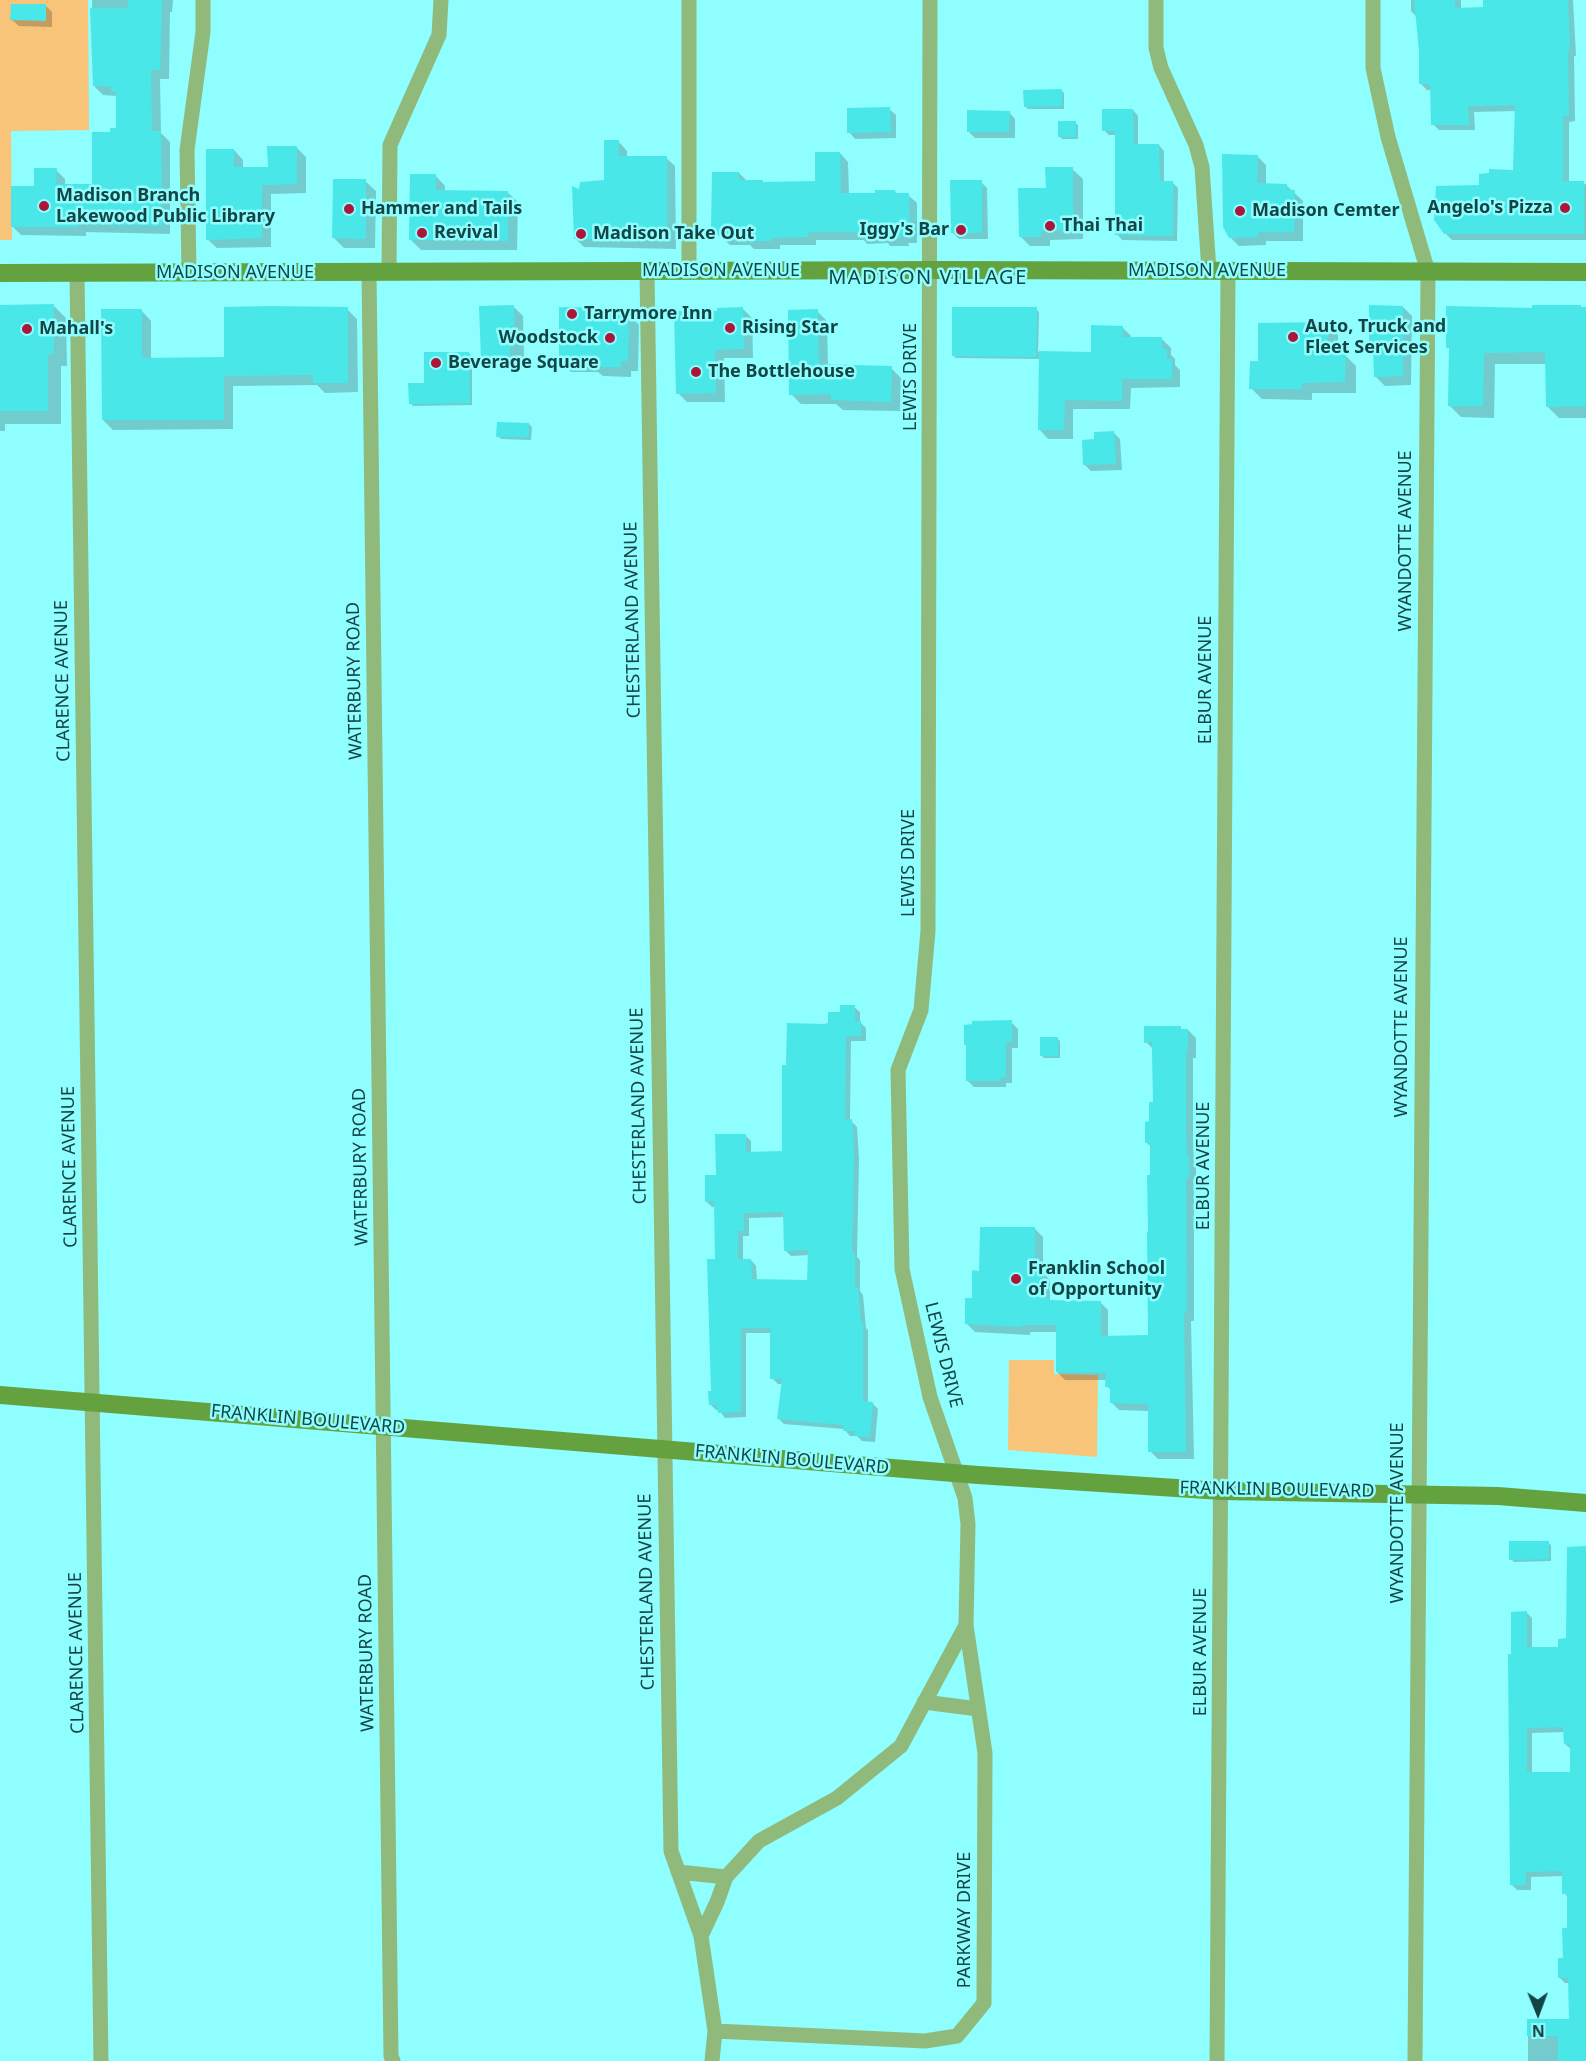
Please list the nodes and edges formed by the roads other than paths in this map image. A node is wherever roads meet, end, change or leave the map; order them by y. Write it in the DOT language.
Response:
graph roads {
  1 [pos="203,0"];
  2 [pos="441,0"];
  3 [pos="689,0"];
  4 [pos="930,0"];
  5 [pos="1156,0"];
  6 [pos="1373,0"];
  7 [pos="931,270"];
  8 [pos="647,271"];
  9 [pos="689,271"];
  10 [pos="1209,271"];
  11 [pos="1228,271"];
  12 [pos="369,272"];
  13 [pos="389,272"];
  14 [pos="1428,272"];
  15 [pos="1586,272"];
  16 [pos="0,273"];
  17 [pos="77,273"];
  18 [pos="189,273"];
  19 [pos="0,1395"];
  20 [pos="93,1402"];
  21 [pos="384,1427"];
  22 [pos="664,1449"];
  23 [pos="957,1473"];
  24 [pos="1221,1491"];
  25 [pos="1418,1493"];
  26 [pos="1586,1503"];
  27 [pos="966,1624"];
  28 [pos="924,1702"];
  29 [pos="978,1709"];
  30 [pos="678,1872"];
  31 [pos="726,1877"];
  32 [pos="701,1936"];
  33 [pos="715,2031"];
  34 [pos="101,2061"];
  35 [pos="393,2061"];
  36 [pos="712,2061"];
  37 [pos="1217,2061"];
  38 [pos="1415,2061"];
  1 -- 18 [label="street"];
  2 -- 13 [label="street"];
  3 -- 9 [label="street"];
  4 -- 7 [label="street, LEWIS DRIVE"];
  5 -- 10 [label="street"];
  6 -- 14 [label="street, WYANDOTTE AVENUE"];
  7 -- 9 [label="main road, MADISON AVENUE"];
  7 -- 10 [label="main road, MADISON AVENUE"];
  7 -- 23 [label="street, LEWIS DRIVE"];
  8 -- 9 [label="main road, MADISON AVENUE"];
  8 -- 13 [label="main road, MADISON AVENUE"];
  8 -- 22 [label="street, CHESTERLAND AVENUE"];
  10 -- 11 [label="main road, MADISON AVENUE"];
  11 -- 14 [label="main road, MADISON AVENUE"];
  11 -- 24 [label="street, ELBUR AVENUE"];
  12 -- 13 [label="main road, MADISON AVENUE"];
  12 -- 18 [label="main road, MADISON AVENUE"];
  12 -- 21 [label="street, WATERBURY ROAD"];
  14 -- 15 [label="main road, MADISON AVENUE"];
  14 -- 25 [label="street, WYANDOTTE AVENUE"];
  16 -- 17 [label="main road, MADISON AVENUE"];
  17 -- 18 [label="main road, MADISON AVENUE"];
  17 -- 20 [label="street, CLARENCE AVENUE"];
  19 -- 20 [label="main road, FRANKLIN BOULEVARD"];
  20 -- 21 [label="main road, FRANKLIN BOULEVARD"];
  20 -- 34 [label="street, CLARENCE AVENUE"];
  21 -- 22 [label="main road, FRANKLIN BOULEVARD"];
  21 -- 35 [label="street, WATERBURY ROAD"];
  22 -- 23 [label="main road, FRANKLIN BOULEVARD"];
  22 -- 30 [label="street, CHESTERLAND AVENUE"];
  23 -- 24 [label="main road, FRANKLIN BOULEVARD"];
  23 -- 27 [label="street, LEWIS DRIVE"];
  24 -- 25 [label="main road, FRANKLIN BOULEVARD"];
  24 -- 37 [label="street, ELBUR AVENUE"];
  25 -- 26 [label="main road, FRANKLIN BOULEVARD"];
  25 -- 38 [label="street, WYANDOTTE AVENUE"];
  27 -- 28 [label="street, LEWIS DRIVE"];
  27 -- 29 [label="street, PARKWAY DRIVE"];
  28 -- 29 [label="street"];
  28 -- 31 [label="street, LEWIS DRIVE"];
  29 -- 33 [label="street, PARKWAY DRIVE"];
  30 -- 31 [label="street"];
  30 -- 32 [label="street, CHESTERLAND AVENUE"];
  31 -- 32 [label="street, LEWIS DRIVE"];
  32 -- 33 [label="street"];
  33 -- 36 [label="street"];
}
